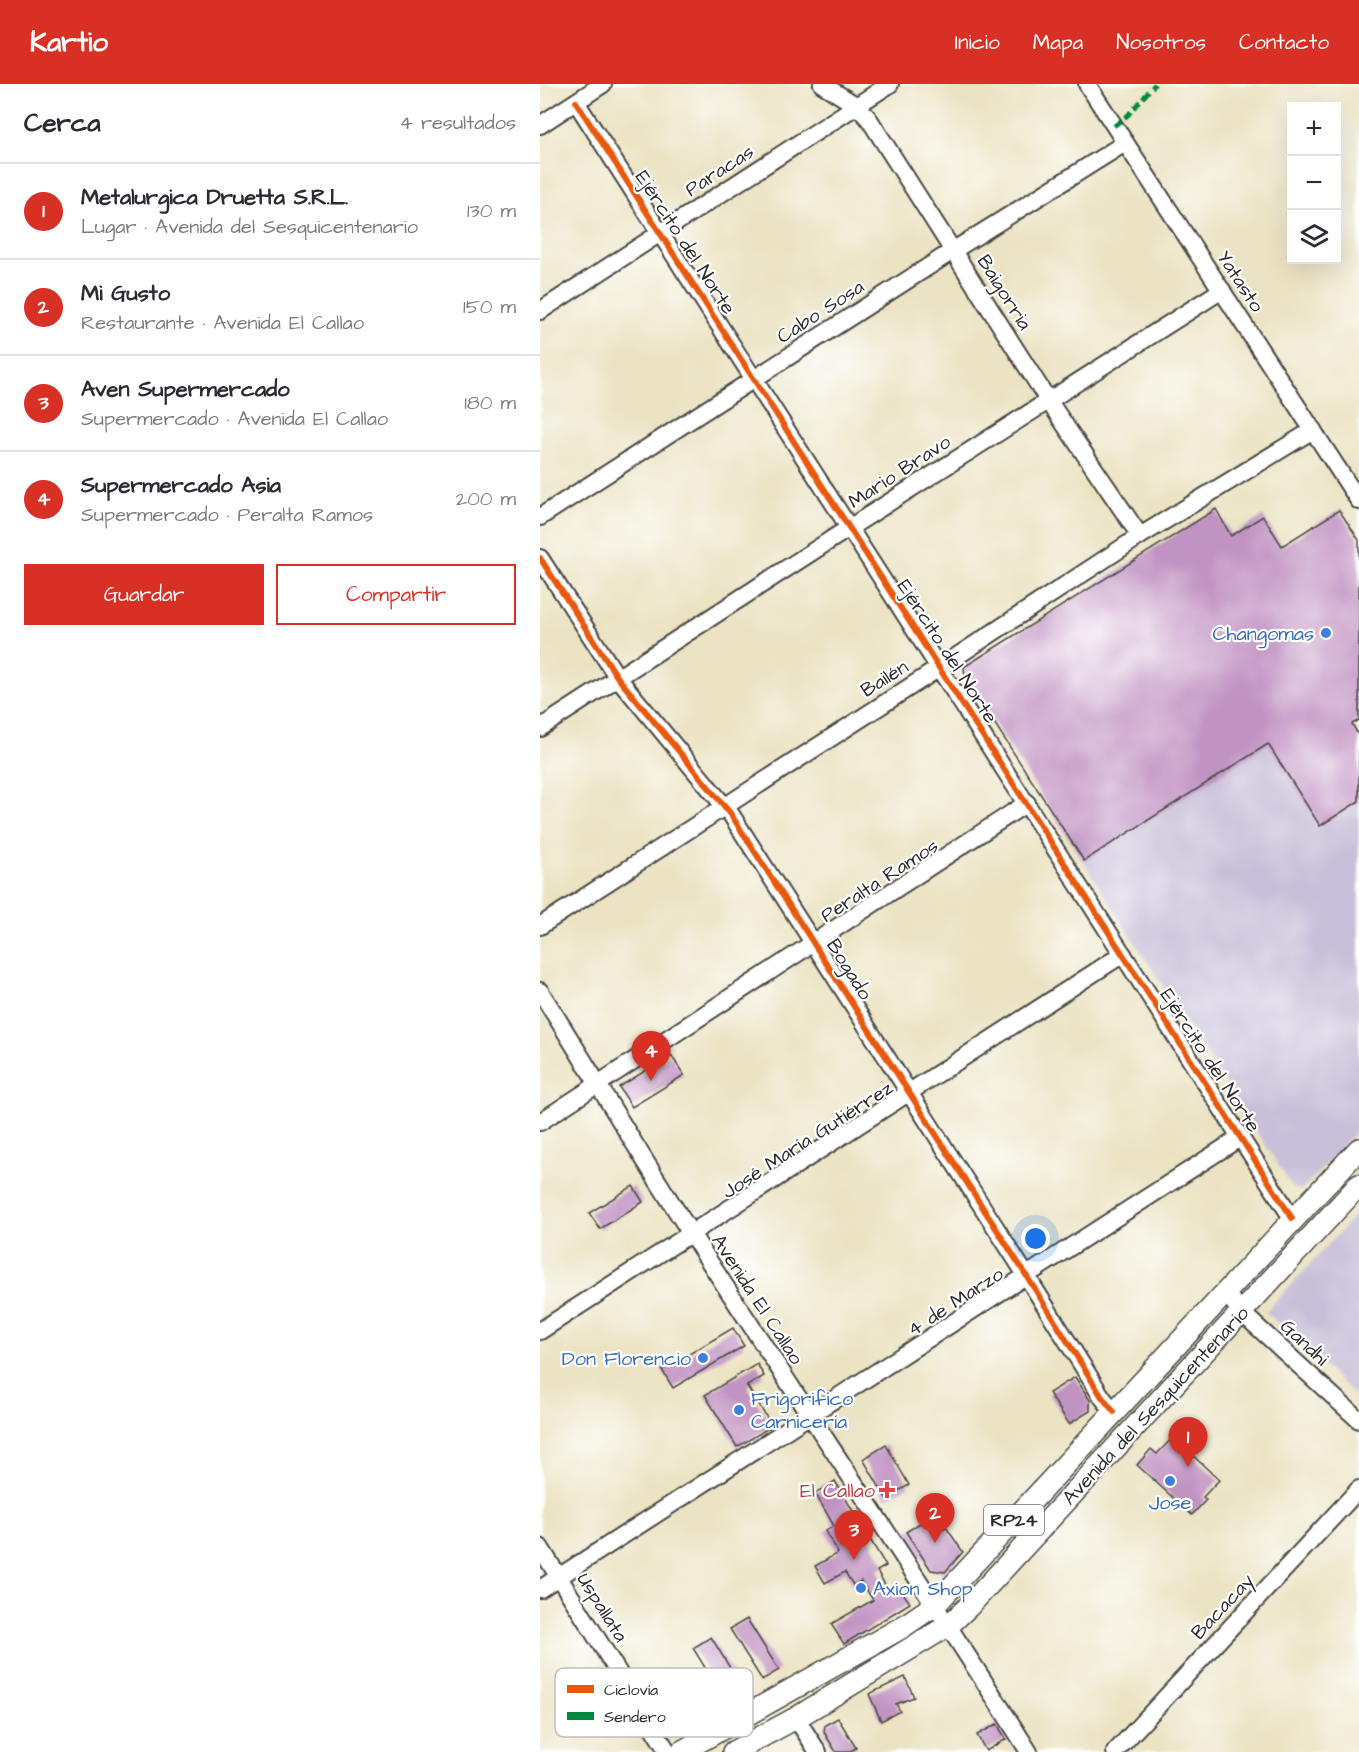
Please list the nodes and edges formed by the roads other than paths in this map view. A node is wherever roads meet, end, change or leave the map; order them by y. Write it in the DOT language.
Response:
graph roads {
  1 [pos="603,84"];
  2 [pos="822,84"];
  3 [pos="890,84"];
  4 [pos="1087,84"];
  5 [pos="576,102"];
  6 [pos="858,106"];
  7 [pos="540,125"];
  8 [pos="1125,143"];
  9 [pos="660,232"];
  10 [pos="954,250"];
  11 [pos="1222,290"];
  12 [pos="540,311"];
  13 [pos="754,378"];
  14 [pos="1048,400"];
  15 [pos="1313,430"];
  16 [pos="1359,501"];
  17 [pos="540,517"];
  18 [pos="849,528"];
  19 [pos="1140,536"];
  20 [pos="540,558"];
  21 [pos="939,668"];
  22 [pos="618,678"];
  23 [pos="540,728"];
  24 [pos="1027,803"];
  25 [pos="724,805"];
  26 [pos="540,926"];
  27 [pos="814,943"];
  28 [pos="1123,954"];
  29 [pos="540,991"];
  30 [pos="600,1084"];
  31 [pos="908,1092"];
  32 [pos="540,1122"];
  33 [pos="1241,1137"];
  34 [pos="1359,1149"];
  35 [pos="1359,1185"];
  36 [pos="1292,1218"];
  37 [pos="692,1235"];
  38 [pos="1026,1275"];
  39 [pos="1225,1292"];
  40 [pos="1241,1312"];
  41 [pos="540,1331"];
  42 [pos="1114,1412"];
  43 [pos="809,1416"];
  44 [pos="1359,1420"];
  45 [pos="1359,1489"];
  46 [pos="540,1547"];
  47 [pos="560,1577"];
  48 [pos="540,1589"];
  49 [pos="936,1605"];
  50 [pos="949,1625"];
  51 [pos="616,1668"];
  52 [pos="753,1711"];
  53 [pos="796,1718"];
  54 [pos="659,1737"];
  55 [pos="708,1737"];
  56 [pos="668,1752"];
  57 [pos="681,1752"];
  58 [pos="733,1752"];
  59 [pos="818,1752"];
  60 [pos="1029,1752"];
  61 [pos="1115,1752"];
  1 -- 5 [label="street"];
  2 -- 6 [label="street, Baigorria"];
  3 -- 6 [label="street, Paracas"];
  4 -- 8 [label="street, Yatasto"];
  5 -- 7 [label="street"];
  5 -- 9 [label="street, Ejército del Norte"];
  6 -- 9 [label="street, Paracas"];
  6 -- 10 [label="street, Baigorria"];
  8 -- 10 [label="street, Cabo Sosa"];
  8 -- 11 [label="street, Yatasto"];
  9 -- 12 [label="street, Paracas"];
  9 -- 13 [label="street, Ejército del Norte"];
  10 -- 13 [label="street, Cabo Sosa"];
  10 -- 14 [label="street, Baigorria"];
  11 -- 14 [label="street, Mario Bravo"];
  11 -- 15 [label="street, Yatasto"];
  13 -- 17 [label="street, Cabo Sosa"];
  13 -- 18 [label="street, Ejército del Norte"];
  14 -- 18 [label="street, Mario Bravo"];
  14 -- 19 [label="street, Baigorria"];
  15 -- 16 [label="street, Yatasto"];
  15 -- 19 [label="street, Bailén"];
  18 -- 21 [label="street, Ejército del Norte"];
  18 -- 22 [label="street, Mario Bravo"];
  19 -- 21 [label="street, Bailén"];
  20 -- 22 [label="street, Bogado"];
  21 -- 24 [label="street, Ejército del Norte"];
  21 -- 25 [label="street, Bailén"];
  22 -- 23 [label="street, Mario Bravo"];
  22 -- 25 [label="street, Bogado"];
  24 -- 27 [label="street, Peralta Ramos"];
  24 -- 28 [label="street, Ejército del Norte"];
  25 -- 26 [label="street, Bailén"];
  25 -- 27 [label="street, Bogado"];
  27 -- 30 [label="street, Peralta Ramos"];
  27 -- 31 [label="street, Bogado"];
  28 -- 31 [label="street, José María Gutiérrez"];
  28 -- 33 [label="street, Ejército del Norte"];
  29 -- 30 [label="street, Avenida El Callao"];
  30 -- 32 [label="street, Peralta Ramos"];
  30 -- 37 [label="street, Avenida El Callao"];
  31 -- 37 [label="street, José María Gutiérrez"];
  31 -- 38 [label="street, Bogado"];
  33 -- 36 [label="street, Ejército del Norte"];
  33 -- 38 [label="street, 4 de Marzo"];
  34 -- 36 [label="main road, Avenida del Sesquicentenario / RP24"];
  35 -- 40 [label="main road, Avenida del Sesquicentenario / RP24"];
  36 -- 39 [label="main road, Avenida del Sesquicentenario / RP24"];
  37 -- 41 [label="street, José María Gutiérrez"];
  37 -- 43 [label="street, Avenida El Callao"];
  38 -- 42 [label="street, Bogado"];
  38 -- 43 [label="street, 4 de Marzo"];
  39 -- 40 [label="street, Gandhi"];
  39 -- 42 [label="main road, Avenida del Sesquicentenario / RP24"];
  40 -- 44 [label="street, Gandhi"];
  40 -- 50 [label="main road, Avenida del Sesquicentenario / RP24"];
  42 -- 49 [label="main road, Avenida del Sesquicentenario / RP24"];
  43 -- 47 [label="street, 4 de Marzo"];
  43 -- 49 [label="street, Avenida El Callao"];
  45 -- 61 [label="street, Bacacay"];
  46 -- 47 [label="street, Uspallata"];
  47 -- 48 [label="street, 4 de Marzo"];
  47 -- 51 [label="street, Uspallata"];
  49 -- 50 [label="street, Avenida El Callao"];
  49 -- 52 [label="main road, Avenida del Sesquicentenario / RP24"];
  50 -- 53 [label="main road, Avenida del Sesquicentenario / RP24"];
  50 -- 60 [label="street, Avenida El Callao"];
  53 -- 58 [label="main road, Avenida del Sesquicentenario / RP24"];
  53 -- 59 [label="street"];
  54 -- 56 [label="street, Uspallata"];
  55 -- 57 [label="main road, Avenida del Sesquicentenario / RP24"];
}
